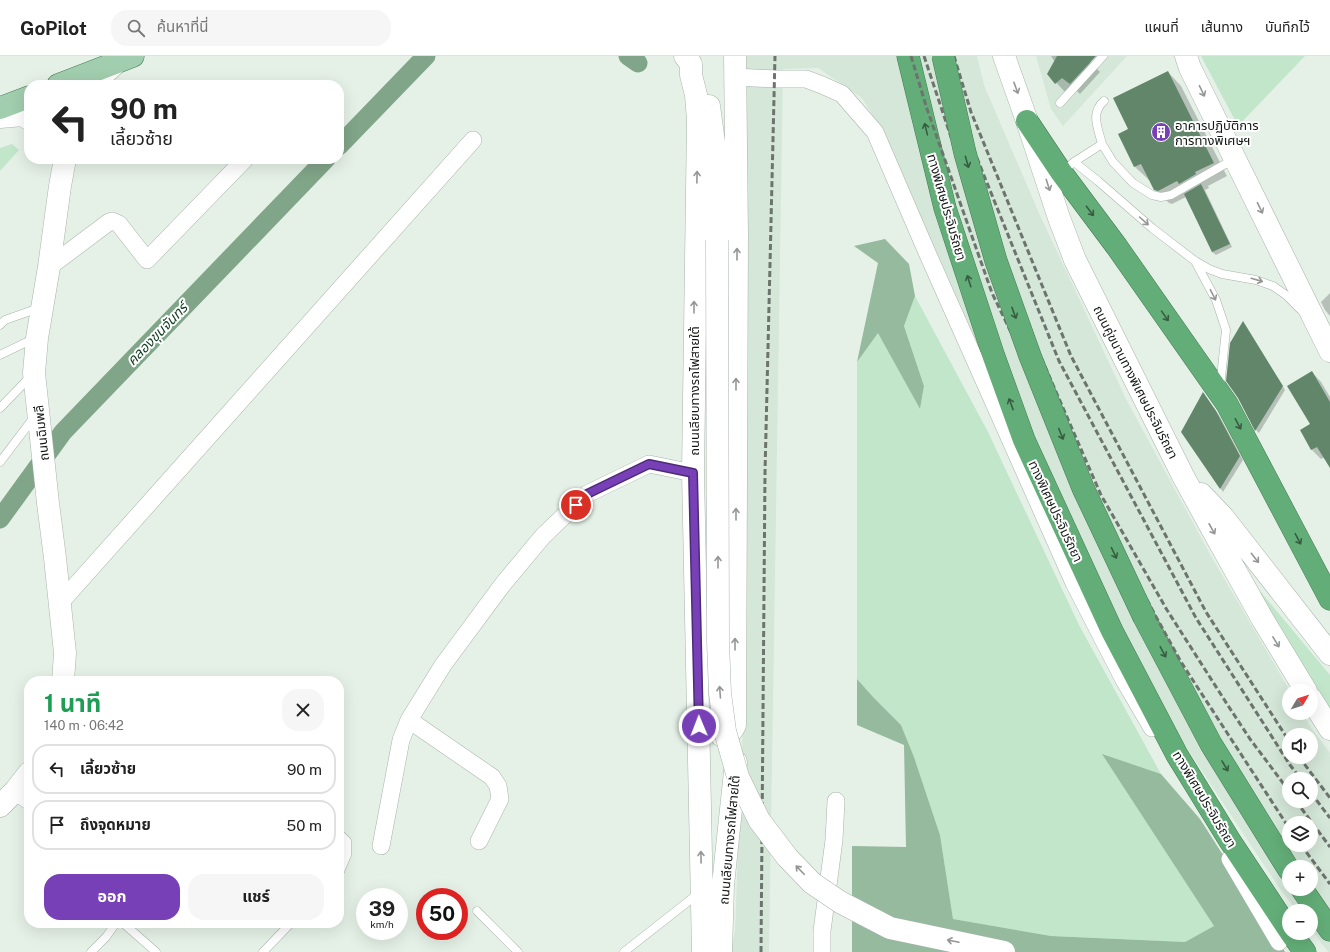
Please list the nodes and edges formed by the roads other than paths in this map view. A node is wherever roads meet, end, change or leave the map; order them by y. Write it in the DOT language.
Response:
graph roads {
  1 [pos="722,56"];
  2 [pos="908,56"];
  3 [pos="943,56"];
  4 [pos="1004,56"];
  5 [pos="1103,56"];
  6 [pos="1186,56"];
  7 [pos="126,59"];
  8 [pos="688,60"];
  9 [pos="735,66"];
  10 [pos="71,80"];
  11 [pos="99,80"];
  12 [pos="24,99"];
  13 [pos="1104,101"];
  14 [pos="1060,103"];
  15 [pos="0,108"];
  16 [pos="24,116"];
  17 [pos="0,117"];
  18 [pos="1028,121"];
  19 [pos="473,140"];
  20 [pos="1102,144"];
  21 [pos="1235,158"];
  22 [pos="56,164"];
  23 [pos="64,164"];
  24 [pos="240,164"];
  25 [pos="1068,167"];
  26 [pos="718,172"];
  27 [pos="60,186"];
  28 [pos="1195,261"];
  29 [pos="49,267"];
  30 [pos="42,307"];
  31 [pos="0,325"];
  32 [pos="1320,330"];
  33 [pos="37,338"];
  34 [pos="1330,351"];
  35 [pos="0,355"];
  36 [pos="34,373"];
  37 [pos="1219,392"];
  38 [pos="0,408"];
  39 [pos="40,417"];
  40 [pos="0,462"];
  41 [pos="693,473"];
  42 [pos="1183,476"];
  43 [pos="1330,599"];
  44 [pos="60,603"];
  45 [pos="1330,654"];
  46 [pos="63,676"];
  47 [pos="1302,684"];
  48 [pos="1318,710"];
  49 [pos="409,720"];
  50 [pos="1330,729"];
  51 [pos="721,735"];
  52 [pos="699,753"];
  53 [pos="22,796"];
  54 [pos="836,801"];
  55 [pos="0,806"];
  56 [pos="344,838"];
  57 [pos="479,841"];
  58 [pos="380,846"];
  59 [pos="1283,860"];
  60 [pos="344,862"];
  61 [pos="702,890"];
  62 [pos="1307,896"];
  63 [pos="476,911"];
  64 [pos="1282,927"];
  65 [pos="1282,927"];
  66 [pos="112,928"];
  67 [pos="129,928"];
  68 [pos="286,928"];
  69 [pos="1330,930"];
  70 [pos="1292,940"];
  71 [pos="91,952"];
  72 [pos="156,952"];
  73 [pos="263,952"];
  74 [pos="518,952"];
  75 [pos="624,952"];
  76 [pos="703,952"];
  77 [pos="721,952"];
  78 [pos="822,952"];
  79 [pos="1004,952"];
  80 [pos="1305,952"];
  1 -- 26 [label="main road"];
  64 -- 2 [label="highway, ทางพิเศษประจิมรัถยา, one-way"];
  3 -- 59 [label="highway, one-way, bridge"];
  4 -- 18 [label="main road, ถนนคู่ขนานทางพิเศษประจิมรัถยา, one-way"];
  5 -- 14 [label="lane"];
  6 -- 21 [label="main road, one-way"];
  7 -- 10 [label="main road"];
  7 -- 11 [label="main road"];
  8 -- 26 [label="main road"];
  41 -- 8 [label="main road, ถนนเลียบทางรถไฟสายใต้, one-way"];
  51 -- 9 [label="main road, one-way"];
  9 -- 65 [label="street"];
  12 -- 15 [label="main road"];
  13 -- 20 [label="lane"];
  16 -- 17 [label="main road"];
  18 -- 25 [label="highway"];
  18 -- 42 [label="main road, ถนนคู่ขนานทางพิเศษประจิมรัถยา, one-way"];
  19 -- 44 [label="street"];
  20 -- 21 [label="lane"];
  20 -- 25 [label="lane"];
  21 -- 32 [label="main road, one-way"];
  22 -- 27 [label="main road, ถนนฉิมพลี"];
  23 -- 27 [label="main road, ถนนฉิมพลี"];
  24 -- 29 [label="street"];
  25 -- 28 [label="lane, one-way"];
  25 -- 37 [label="highway, one-way"];
  79 -- 26 [label="main road, one-way, bridge"];
  27 -- 29 [label="main road, ถนนฉิมพลี"];
  28 -- 32 [label="lane, one-way"];
  28 -- 37 [label="lane, one-way"];
  29 -- 30 [label="main road, ถนนฉิมพลี"];
  30 -- 31 [label="lane"];
  30 -- 33 [label="main road, ถนนฉิมพลี"];
  32 -- 34 [label="main road"];
  33 -- 35 [label="lane"];
  33 -- 36 [label="main road, ถนนฉิมพลี"];
  36 -- 38 [label="lane"];
  36 -- 39 [label="main road, ถนนฉิมพลี"];
  37 -- 43 [label="highway, one-way"];
  39 -- 40 [label="lane"];
  39 -- 44 [label="main road, ถนนฉิมพลี"];
  41 -- 49 [label="street"];
  41 -- 52 [label="main road, ถนนเลียบทางรถไฟสายใต้"];
  42 -- 45 [label="main road, one-way"];
  42 -- 47 [label="main road, ถนนคู่ขนานทางพิเศษประจิมรัถยา, one-way"];
  44 -- 46 [label="main road, ถนนฉิมพลี"];
  48 -- 50 [label="main road"];
  49 -- 57 [label="street"];
  49 -- 58 [label="street"];
  51 -- 52 [label="main road"];
  51 -- 77 [label="main road, ถนนเลียบทางรถไฟสายใต้"];
  61 -- 52 [label="main road, ถนนเลียบทางรถไฟสายใต้, one-way"];
  53 -- 55 [label="main road"];
  54 -- 78 [label="street"];
  56 -- 60 [label="lane"];
  61 -- 75 [label="lane"];
  61 -- 76 [label="main road, ถนนเลียบทางรถไฟสายใต้"];
  62 -- 69 [label="highway"];
  63 -- 74 [label="lane"];
  66 -- 71 [label="lane"];
  67 -- 72 [label="lane"];
  68 -- 73 [label="lane"];
  70 -- 80 [label="highway, ทางพิเศษประจิมรัถยา"];
}
